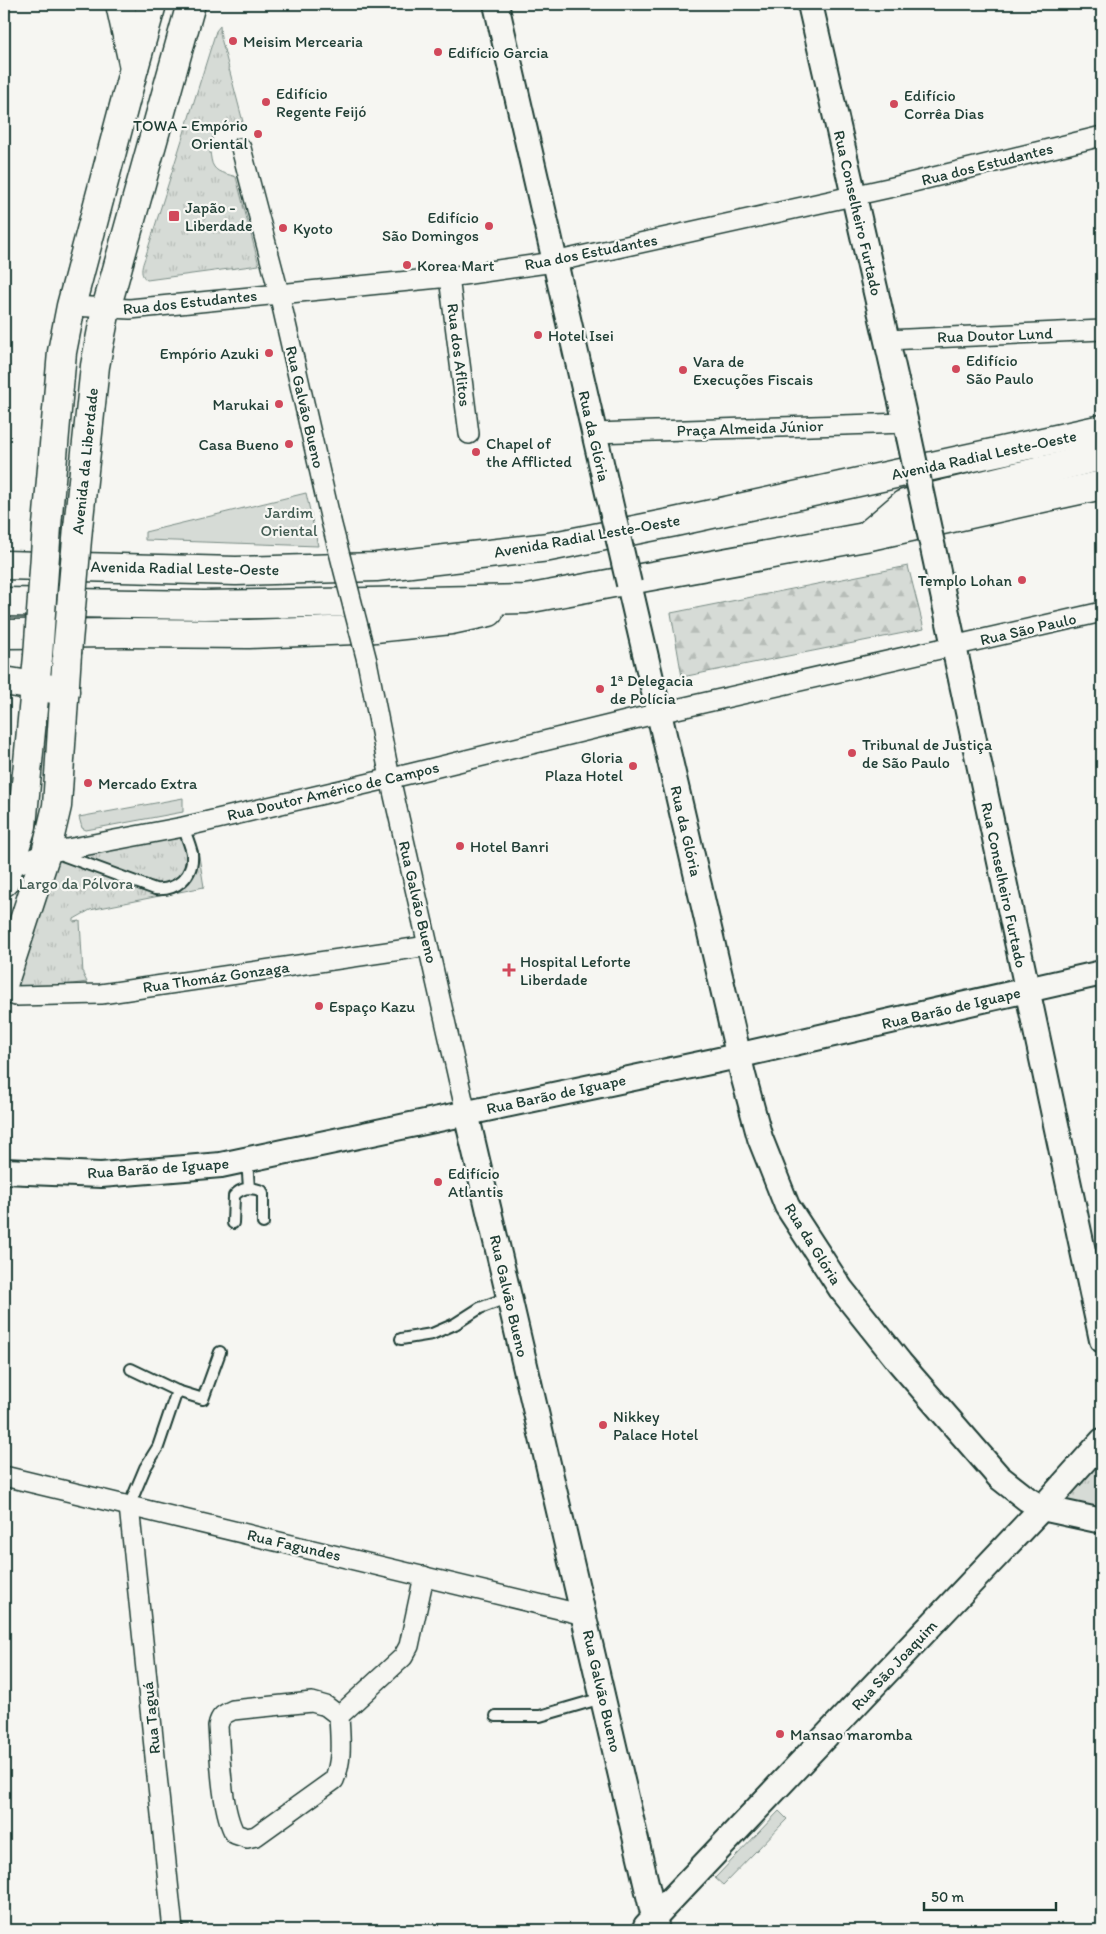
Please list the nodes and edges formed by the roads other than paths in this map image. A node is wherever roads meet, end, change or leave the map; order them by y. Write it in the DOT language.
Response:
graph roads {
  1 [pos="120,4"];
  2 [pos="152,4"];
  3 [pos="191,4"];
  4 [pos="496,4"];
  5 [pos="810,4"];
  6 [pos="134,68"];
  7 [pos="1102,136"];
  8 [pos="241,148"];
  9 [pos="854,196"];
  10 [pos="554,262"];
  11 [pos="449,277"];
  12 [pos="279,293"];
  13 [pos="71,306"];
  14 [pos="106,309"];
  15 [pos="1102,330"];
  16 [pos="887,340"];
  17 [pos="1102,409"];
  18 [pos="1102,429"];
  19 [pos="908,430"];
  20 [pos="594,433"];
  21 [pos="469,434"];
  22 [pos="1102,456"];
  23 [pos="949,462"];
  24 [pos="1102,485"];
  25 [pos="866,537"];
  26 [pos="4,546"];
  27 [pos="4,565"];
  28 [pos="136,567"];
  29 [pos="526,599"];
  30 [pos="4,602"];
  31 [pos="1102,612"];
  32 [pos="4,634"];
  33 [pos="954,646"];
  34 [pos="4,681"];
  35 [pos="36,686"];
  36 [pos="64,691"];
  37 [pos="659,713"];
  38 [pos="390,778"];
  39 [pos="182,827"];
  40 [pos="52,852"];
  41 [pos="6,875"];
  42 [pos="428,946"];
  43 [pos="1102,974"];
  44 [pos="4,982"];
  45 [pos="1027,991"];
  46 [pos="4,992"];
  47 [pos="739,1056"];
  48 [pos="466,1113"];
  49 [pos="246,1160"];
  50 [pos="4,1171"];
  51 [pos="249,1188"];
  52 [pos="233,1223"];
  53 [pos="263,1223"];
  54 [pos="510,1297"];
  55 [pos="400,1339"];
  56 [pos="1102,1340"];
  57 [pos="220,1352"];
  58 [pos="131,1369"];
  59 [pos="178,1391"];
  60 [pos="1102,1441"];
  61 [pos="4,1476"];
  62 [pos="129,1506"];
  63 [pos="1042,1508"];
  64 [pos="1102,1521"];
  65 [pos="424,1576"];
  66 [pos="584,1615"];
  67 [pos="603,1698"];
  68 [pos="339,1716"];
  69 [pos="496,1716"];
  70 [pos="651,1926"];
  71 [pos="173,1930"];
  1 -- 6 [label="main road"];
  2 -- 6 [label="main road, Avenida da Liberdade"];
  3 -- 14 [label="main road, Avenida da Liberdade"];
  4 -- 10 [label="street, Rua da Glória"];
  5 -- 9 [label="street, Rua Conselheiro Furtado"];
  6 -- 13 [label="main road, Avenida da Liberdade"];
  7 -- 9 [label="street, Rua dos Estudantes"];
  8 -- 12 [label="street, Rua Galvão Bueno"];
  9 -- 10 [label="street, Rua dos Estudantes"];
  9 -- 16 [label="street, Rua Conselheiro Furtado"];
  10 -- 11 [label="street, Rua dos Estudantes"];
  10 -- 20 [label="street, Rua da Glória"];
  11 -- 12 [label="street, Rua dos Estudantes"];
  11 -- 21 [label="street, Rua dos Aflitos"];
  12 -- 14 [label="street, Rua dos Estudantes"];
  12 -- 38 [label="street, Rua Galvão Bueno, bridge"];
  13 -- 14 [label="street, Rua dos Estudantes"];
  13 -- 35 [label="main road, Avenida da Liberdade, bridge"];
  14 -- 36 [label="main road, Avenida da Liberdade, bridge"];
  15 -- 16 [label="street, Rua Doutor Lund"];
  16 -- 19 [label="street, Rua Conselheiro Furtado"];
  17 -- 23 [label="main road"];
  18 -- 23 [label="main road, Avenida Radial Leste-Oeste"];
  19 -- 20 [label="street, Praça Almeida Júnior"];
  19 -- 33 [label="street, Rua Conselheiro Furtado, bridge"];
  20 -- 37 [label="street, Rua da Glória, bridge"];
  22 -- 25 [label="main road"];
  23 -- 28 [label="main road, Avenida Radial Leste-Oeste"];
  24 -- 25 [label="main road, Avenida Radial Leste-Oeste"];
  25 -- 29 [label="main road, Avenida Radial Leste-Oeste"];
  26 -- 28 [label="main road"];
  27 -- 28 [label="main road, Avenida Radial Leste-Oeste"];
  29 -- 30 [label="main road, Avenida Radial Leste-Oeste"];
  29 -- 32 [label="main road"];
  31 -- 33 [label="street, Rua São Paulo"];
  33 -- 37 [label="street"];
  33 -- 45 [label="street, Rua Conselheiro Furtado"];
  34 -- 35 [label="main road"];
  35 -- 36 [label="main road"];
  35 -- 41 [label="main road, Avenida da Liberdade"];
  36 -- 40 [label="main road, Avenida da Liberdade"];
  37 -- 38 [label="street, Rua Doutor Américo de Campos"];
  37 -- 47 [label="street, Rua da Glória"];
  38 -- 39 [label="street, Rua Doutor Américo de Campos"];
  38 -- 42 [label="street, Rua Galvão Bueno"];
  39 -- 40 [label="street, Rua Doutor Américo de Campos"];
  39 -- 40 [label="lane"];
  40 -- 41 [label="street, Rua Doutor Américo de Campos"];
  40 -- 44 [label="main road, Avenida da Liberdade"];
  42 -- 46 [label="street, Rua Thomáz Gonzaga"];
  42 -- 48 [label="street, Rua Galvão Bueno"];
  43 -- 45 [label="street, Rua Barão de Iguape"];
  45 -- 47 [label="street, Rua Barão de Iguape"];
  45 -- 56 [label="street, Rua Conselheiro Furtado"];
  47 -- 48 [label="street, Rua Barão de Iguape"];
  47 -- 63 [label="street, Rua da Glória"];
  48 -- 49 [label="street, Rua Barão de Iguape"];
  48 -- 54 [label="street, Rua Galvão Bueno"];
  49 -- 50 [label="street, Rua Barão de Iguape"];
  49 -- 51 [label="lane"];
  51 -- 52 [label="lane"];
  51 -- 53 [label="lane"];
  54 -- 55 [label="lane"];
  54 -- 66 [label="street, Rua Galvão Bueno"];
  57 -- 59 [label="lane"];
  58 -- 59 [label="lane"];
  59 -- 62 [label="lane"];
  60 -- 63 [label="street, Rua São Joaquim"];
  61 -- 62 [label="street, Rua Fagundes"];
  62 -- 65 [label="street, Rua Fagundes"];
  62 -- 71 [label="street, Rua Taguá"];
  63 -- 64 [label="street, Rua da Glória"];
  63 -- 70 [label="street, Rua São Joaquim"];
  65 -- 66 [label="street, Rua Fagundes"];
  65 -- 68 [label="street"];
  66 -- 67 [label="street, Rua Galvão Bueno"];
  67 -- 69 [label="lane"];
  67 -- 70 [label="street, Rua Galvão Bueno"];
  68 -- 68 [label="street"];
}
